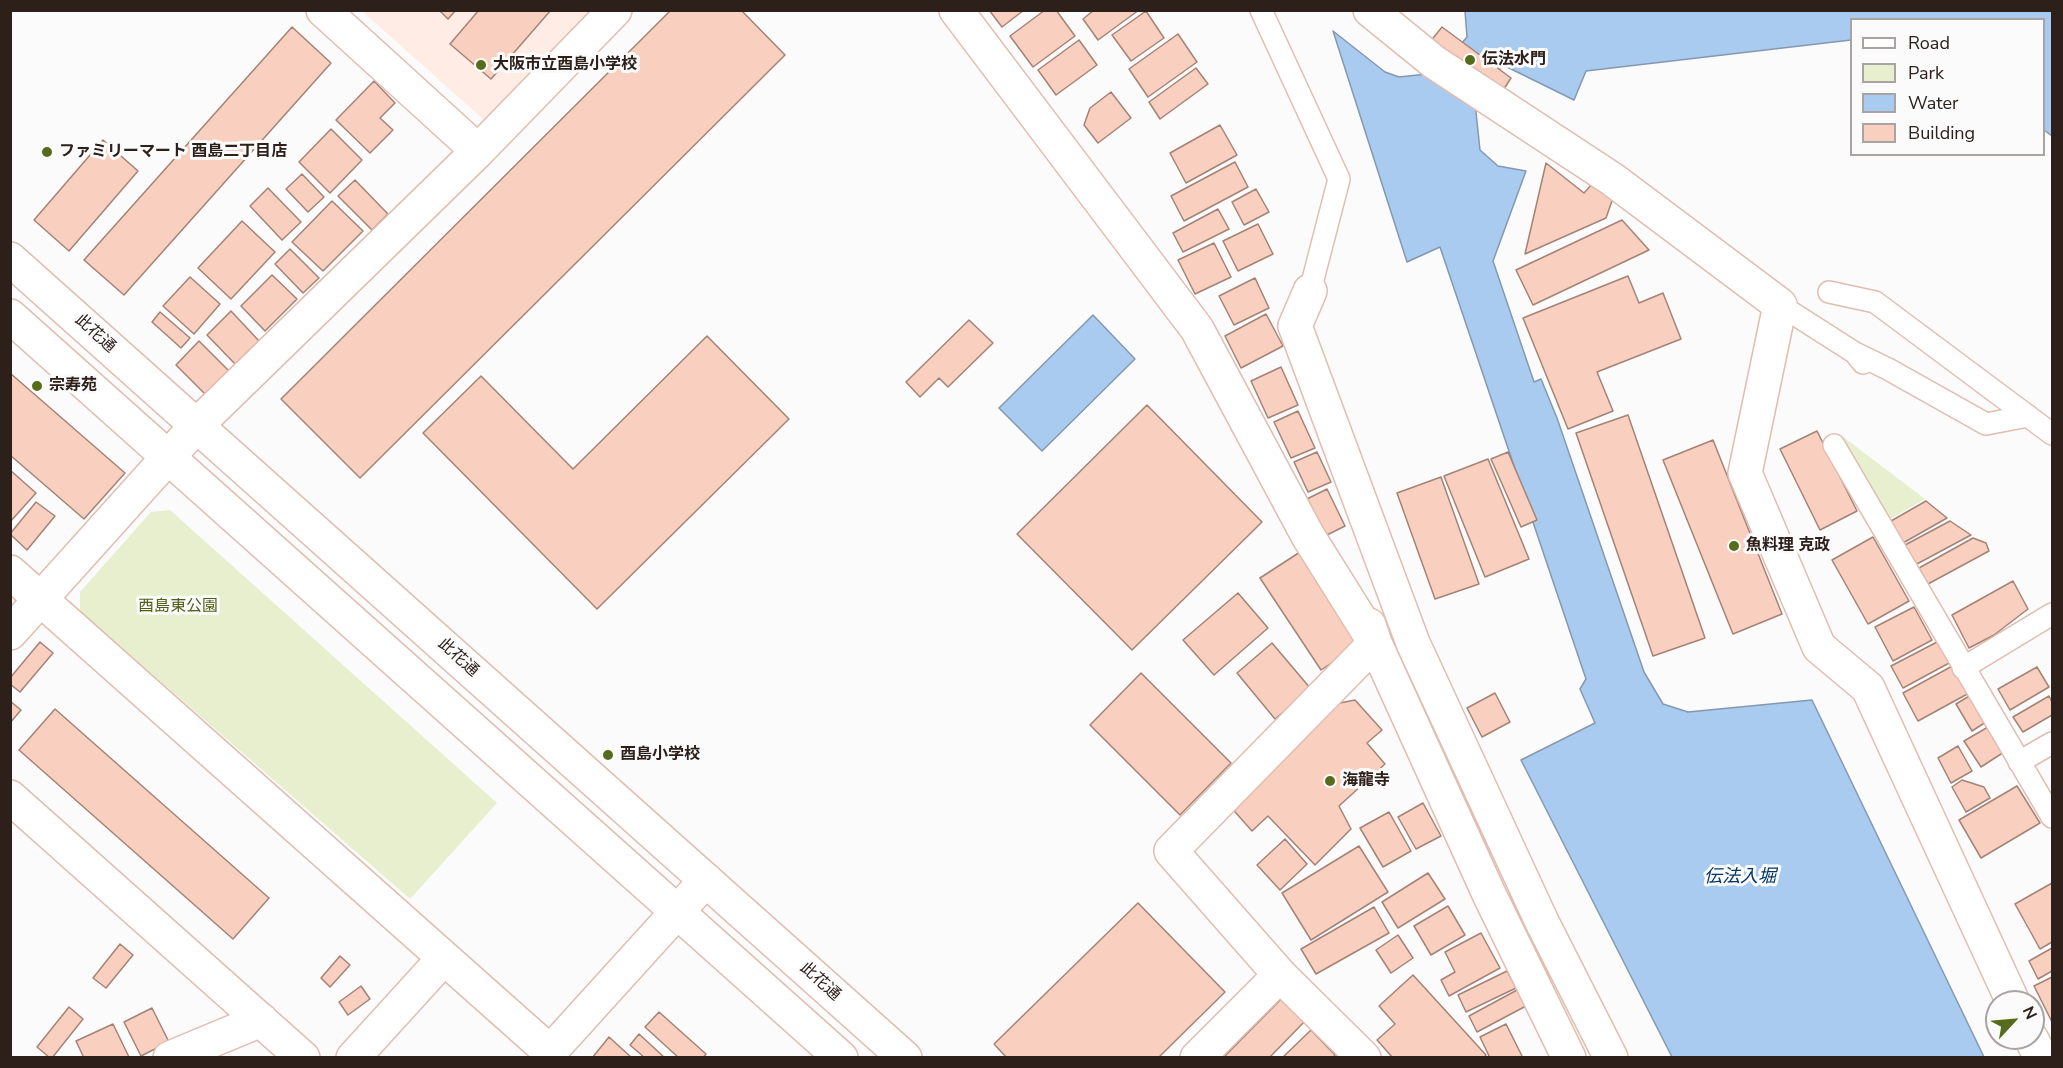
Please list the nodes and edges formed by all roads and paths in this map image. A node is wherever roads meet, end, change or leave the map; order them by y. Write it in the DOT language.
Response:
graph roads {
  1 [pos="323,10"];
  2 [pos="615,10"];
  3 [pos="956,10"];
  4 [pos="1261,10"];
  5 [pos="1370,10"];
  6 [pos="478,151"];
  7 [pos="10,259"];
  8 [pos="1311,291"];
  9 [pos="1828,292"];
  10 [pos="1780,305"];
  11 [pos="10,316"];
  12 [pos="1855,353"];
  13 [pos="1879,381"];
  14 [pos="2028,416"];
  15 [pos="197,425"];
  16 [pos="2052,434"];
  17 [pos="1834,445"];
  18 [pos="168,457"];
  19 [pos="10,572"];
  20 [pos="1351,572"];
  21 [pos="40,600"];
  22 [pos="2052,614"];
  23 [pos="10,633"];
  24 [pos="1376,643"];
  25 [pos="1963,668"];
  26 [pos="2052,743"];
  27 [pos="2019,762"];
  28 [pos="10,797"];
  29 [pos="2052,818"];
  30 [pos="706,880"];
  31 [pos="677,911"];
  32 [pos="444,958"];
  33 [pos="1280,975"];
  34 [pos="2007,990"];
  35 [pos="261,1020"];
  36 [pos="170,1058"];
  37 [pos="303,1058"];
  38 [pos="352,1058"];
  39 [pos="841,1058"];
  40 [pos="905,1058"];
  41 [pos="1197,1058"];
  42 [pos="1364,1058"];
  43 [pos="1569,1058"];
  44 [pos="1611,1058"];
  1 -- 6 [label="street"];
  2 -- 6 [label="street"];
  3 -- 24 [label="street"];
  4 -- 8 [label="lane"];
  5 -- 10 [label="street"];
  6 -- 15 [label="street"];
  7 -- 15 [label="street, 此花通"];
  8 -- 44 [label="street"];
  9 -- 14 [label="lane"];
  10 -- 12 [label="lane"];
  10 -- 34 [label="street"];
  11 -- 18 [label="street"];
  12 -- 13 [label="lane"];
  12 -- 14 [label="lane"];
  14 -- 16 [label="lane"];
  15 -- 18 [label="street"];
  15 -- 30 [label="street, 此花通"];
  17 -- 25 [label="lane"];
  18 -- 21 [label="street"];
  18 -- 31 [label="street"];
  19 -- 21 [label="street"];
  20 -- 24 [label="street"];
  21 -- 23 [label="street"];
  21 -- 32 [label="street"];
  22 -- 25 [label="lane"];
  24 -- 33 [label="street"];
  24 -- 43 [label="street"];
  25 -- 27 [label="lane"];
  26 -- 27 [label="lane"];
  27 -- 29 [label="lane"];
  28 -- 35 [label="street"];
  30 -- 31 [label="street"];
  30 -- 40 [label="street, 此花通"];
  31 -- 32 [label="street"];
  31 -- 39 [label="street"];
  32 -- 38 [label="street"];
  33 -- 41 [label="street"];
  33 -- 42 [label="street"];
  35 -- 36 [label="street"];
  35 -- 37 [label="street"];
}
